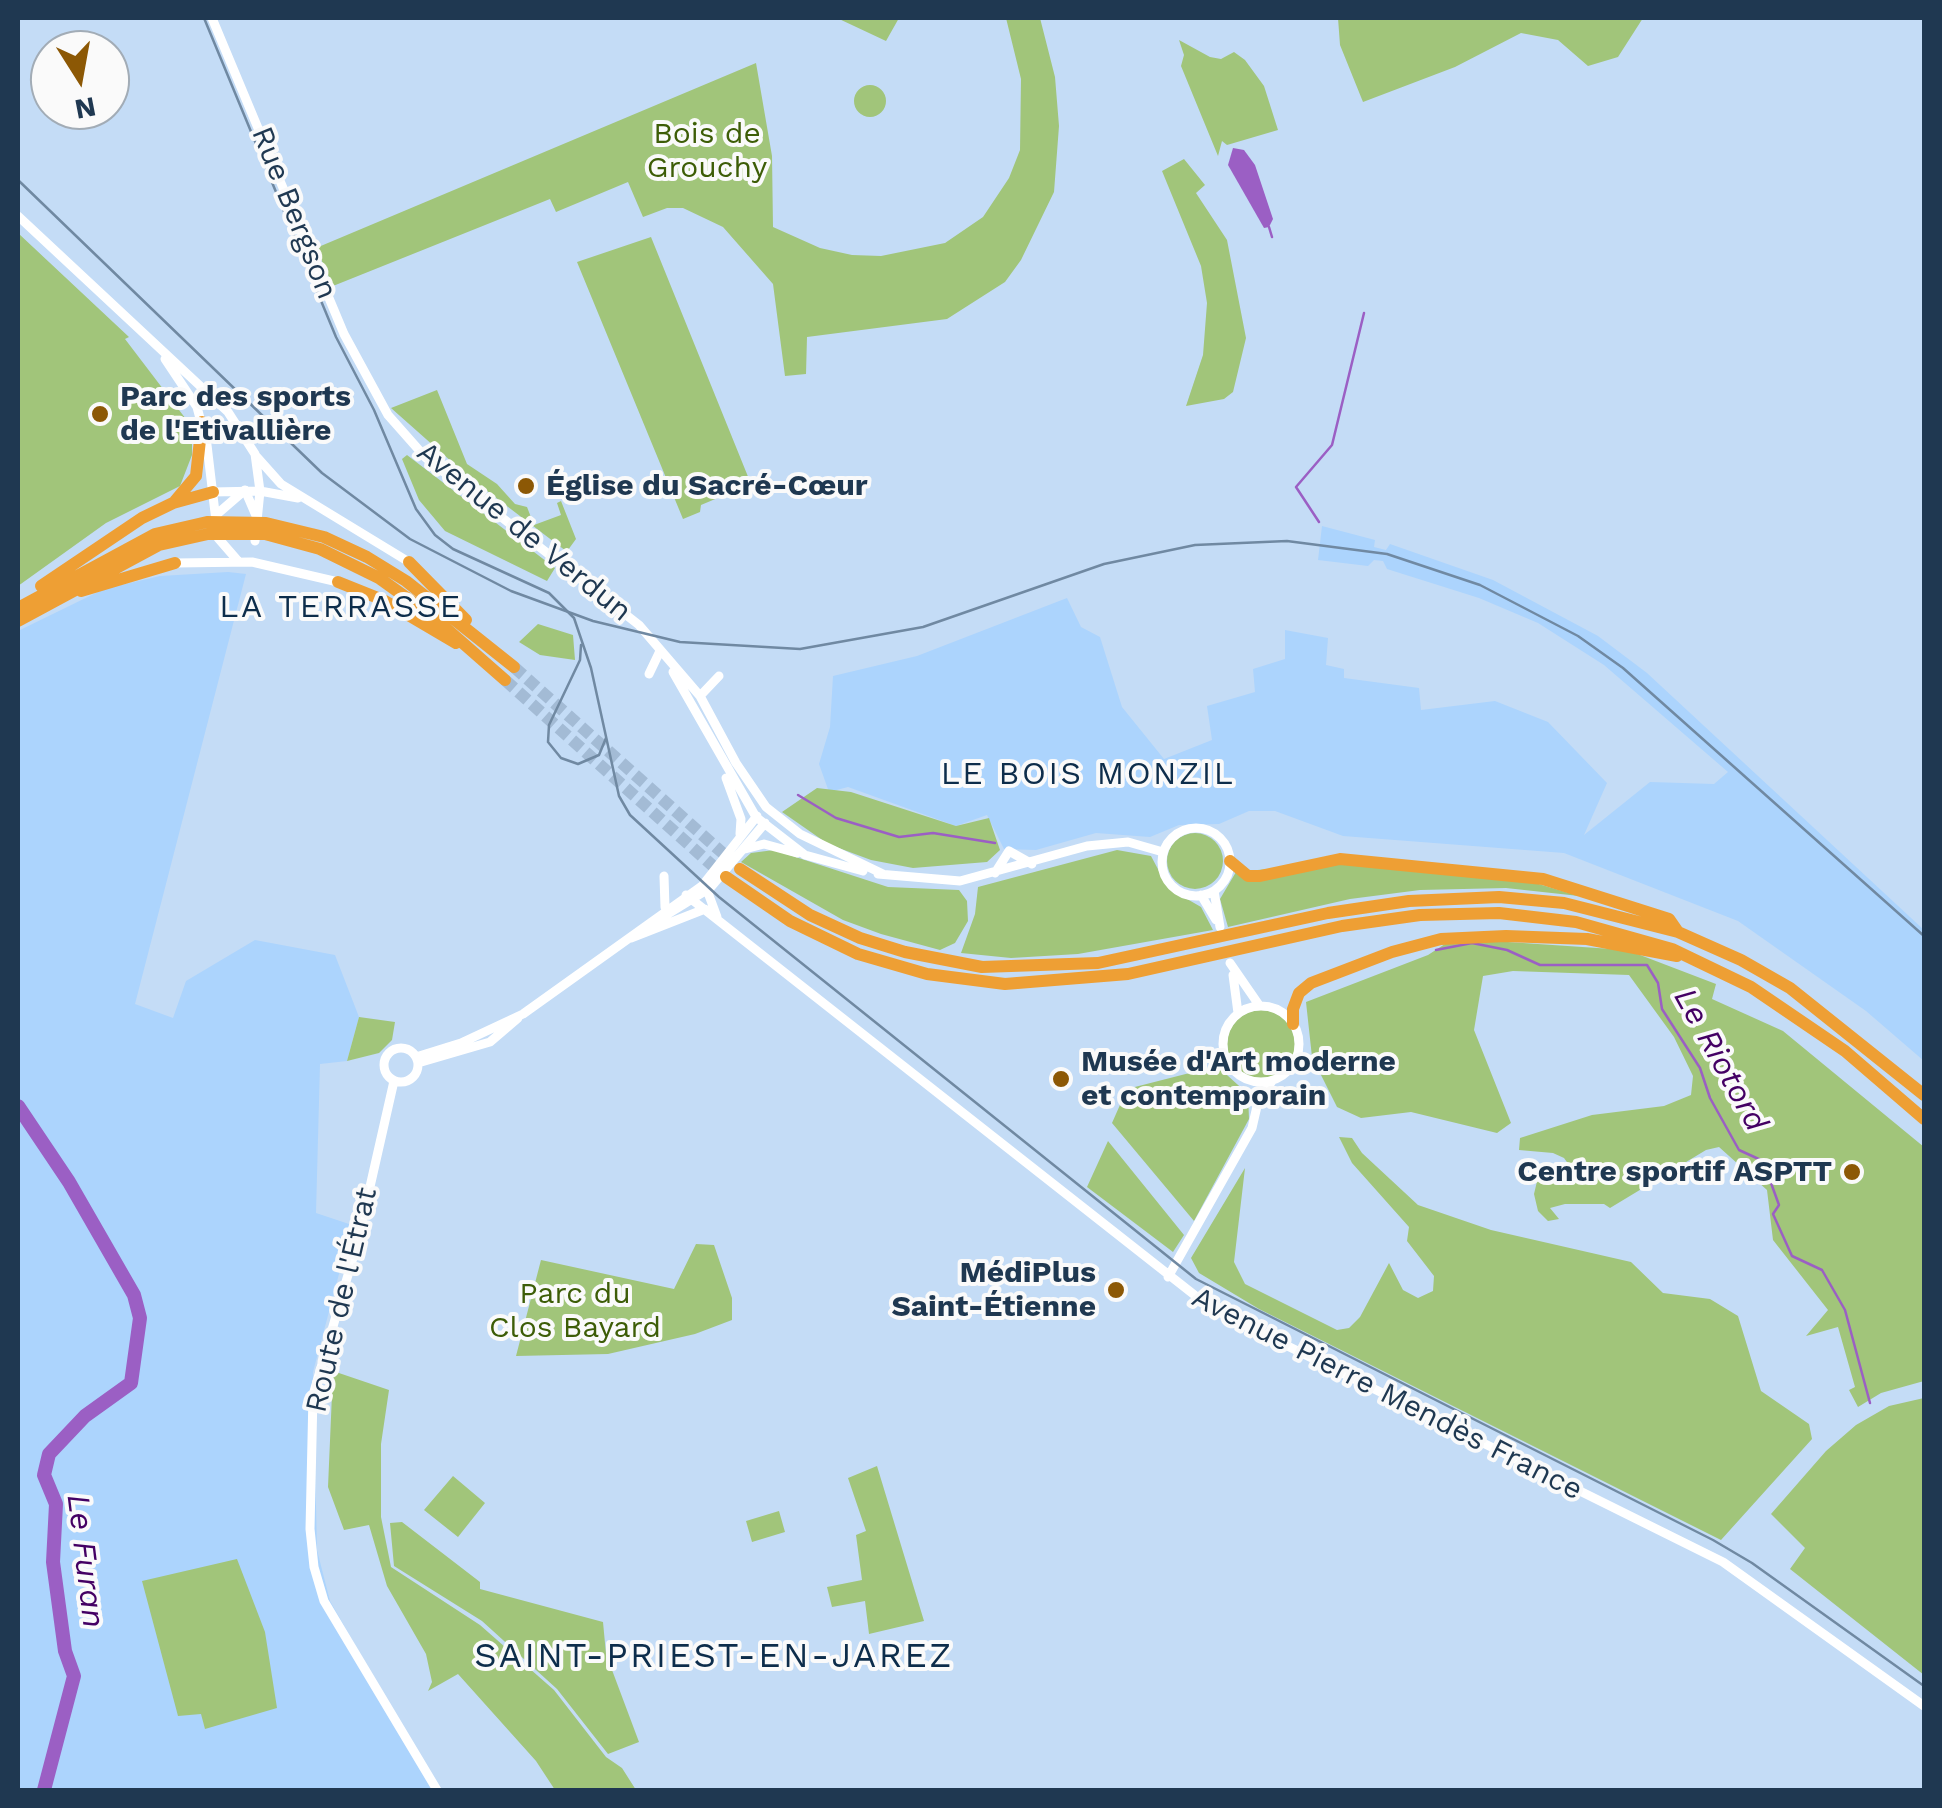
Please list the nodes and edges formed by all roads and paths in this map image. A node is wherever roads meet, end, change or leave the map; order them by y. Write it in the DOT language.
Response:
graph roads {
  1 [pos="212,18"];
  2 [pos="18,216"];
  3 [pos="146,335"];
  4 [pos="381,405"];
  5 [pos="202,422"];
  6 [pos="254,454"];
  7 [pos="245,490"];
  8 [pos="260,491"];
  9 [pos="213,492"];
  10 [pos="173,502"];
  11 [pos="315,503"];
  12 [pos="216,516"];
  13 [pos="258,521"];
  14 [pos="190,530"];
  15 [pos="283,532"];
  16 [pos="255,541"];
  17 [pos="238,560"];
  18 [pos="409,562"];
  19 [pos="175,563"];
  20 [pos="338,582"];
  21 [pos="68,592"];
  22 [pos="19,607"];
  23 [pos="18,622"];
  24 [pos="662,654"];
  25 [pos="480,657"];
  26 [pos="649,674"];
  27 [pos="719,676"];
  28 [pos="505,680"];
  29 [pos="700,696"];
  30 [pos="723,766"];
  31 [pos="769,810"];
  32 [pos="760,821"];
  33 [pos="740,836"];
  34 [pos="742,850"];
  35 [pos="1163,852"];
  36 [pos="805,854"];
  37 [pos="1230,862"];
  38 [pos="1032,864"];
  39 [pos="740,869"];
  40 [pos="882,874"];
  41 [pos="994,874"];
  42 [pos="664,876"];
  43 [pos="726,878"];
  44 [pos="707,890"];
  45 [pos="1214,891"];
  46 [pos="1202,895"];
  47 [pos="689,898"];
  48 [pos="664,909"];
  49 [pos="705,910"];
  50 [pos="718,920"];
  51 [pos="1678,932"];
  52 [pos="615,946"];
  53 [pos="1689,956"];
  54 [pos="1260,1006"];
  55 [pos="1238,1013"];
  56 [pos="1293,1024"];
  57 [pos="417,1060"];
  58 [pos="1249,1080"];
  59 [pos="394,1081"];
  60 [pos="1272,1081"];
  61 [pos="1924,1095"];
  62 [pos="1258,1102"];
  63 [pos="1924,1119"];
  64 [pos="1168,1277"];
  65 [pos="1924,1706"];
  66 [pos="437,1790"];
  1 -- 4 [label="main road, Rue Bergson"];
  2 -- 3 [label="main road"];
  3 -- 5 [label="main road"];
  3 -- 6 [label="main road"];
  4 -- 24 [label="main road, Avenue de Verdun"];
  5 -- 9 [label="main road"];
  5 -- 10 [label="highway"];
  6 -- 8 [label="main road"];
  6 -- 11 [label="main road"];
  7 -- 8 [label="main road"];
  7 -- 9 [label="main road"];
  7 -- 12 [label="main road"];
  7 -- 13 [label="main road"];
  8 -- 11 [label="main road"];
  8 -- 13 [label="main road"];
  9 -- 10 [label="highway"];
  9 -- 12 [label="main road"];
  10 -- 22 [label="highway"];
  11 -- 18 [label="main road"];
  12 -- 17 [label="main road"];
  13 -- 16 [label="main road"];
  14 -- 15 [label="highway"];
  14 -- 21 [label="highway"];
  14 -- 22 [label="highway"];
  15 -- 18 [label="highway"];
  15 -- 25 [label="highway"];
  17 -- 19 [label="main road"];
  17 -- 20 [label="main road"];
  19 -- 21 [label="highway"];
  20 -- 25 [label="highway"];
  21 -- 23 [label="highway"];
  24 -- 26 [label="main road"];
  24 -- 29 [label="main road, Avenue de Verdun"];
  24 -- 30 [label="main road, Avenue de Verdun"];
  25 -- 28 [label="highway"];
  27 -- 29 [label="main road"];
  29 -- 31 [label="main road, Avenue de Verdun"];
  30 -- 32 [label="main road, Avenue de Verdun"];
  30 -- 33 [label="main road"];
  31 -- 32 [label="main road"];
  31 -- 40 [label="main road, Avenue de Verdun"];
  32 -- 33 [label="main road"];
  32 -- 34 [label="main road"];
  32 -- 36 [label="main road, Avenue de Verdun"];
  33 -- 47 [label="main road"];
  34 -- 36 [label="main road"];
  34 -- 44 [label="main road"];
  35 -- 37 [label="main road"];
  35 -- 38 [label="main road, Avenue de Verdun"];
  35 -- 46 [label="main road"];
  36 -- 40 [label="main road, Avenue de Verdun"];
  37 -- 45 [label="main road"];
  37 -- 51 [label="highway"];
  38 -- 41 [label="main road, Avenue de Verdun"];
  38 -- 41 [label="main road"];
  39 -- 51 [label="highway"];
  40 -- 41 [label="main road, Avenue de Verdun"];
  42 -- 48 [label="main road"];
  43 -- 53 [label="highway"];
  44 -- 47 [label="main road"];
  44 -- 50 [label="main road"];
  45 -- 46 [label="main road"];
  45 -- 46 [label="main road"];
  47 -- 48 [label="main road"];
  47 -- 49 [label="main road, Avenue Pierre Mendès France"];
  47 -- 52 [label="main road"];
  48 -- 52 [label="main road"];
  49 -- 50 [label="main road, Avenue Pierre Mendès France"];
  49 -- 52 [label="main road"];
  50 -- 64 [label="main road, Avenue Pierre Mendès France"];
  51 -- 61 [label="highway"];
  52 -- 57 [label="main road"];
  53 -- 56 [label="highway"];
  53 -- 63 [label="highway"];
  54 -- 55 [label="main road"];
  54 -- 55 [label="main road"];
  54 -- 56 [label="main road"];
  55 -- 58 [label="main road"];
  56 -- 60 [label="main road"];
  57 -- 59 [label="main road"];
  57 -- 59 [label="main road"];
  58 -- 60 [label="main road"];
  58 -- 62 [label="main road"];
  59 -- 66 [label="main road, Route de l'Étrat"];
  60 -- 62 [label="main road"];
  62 -- 64 [label="main road"];
  64 -- 65 [label="main road, Avenue Pierre Mendès France"];
}
